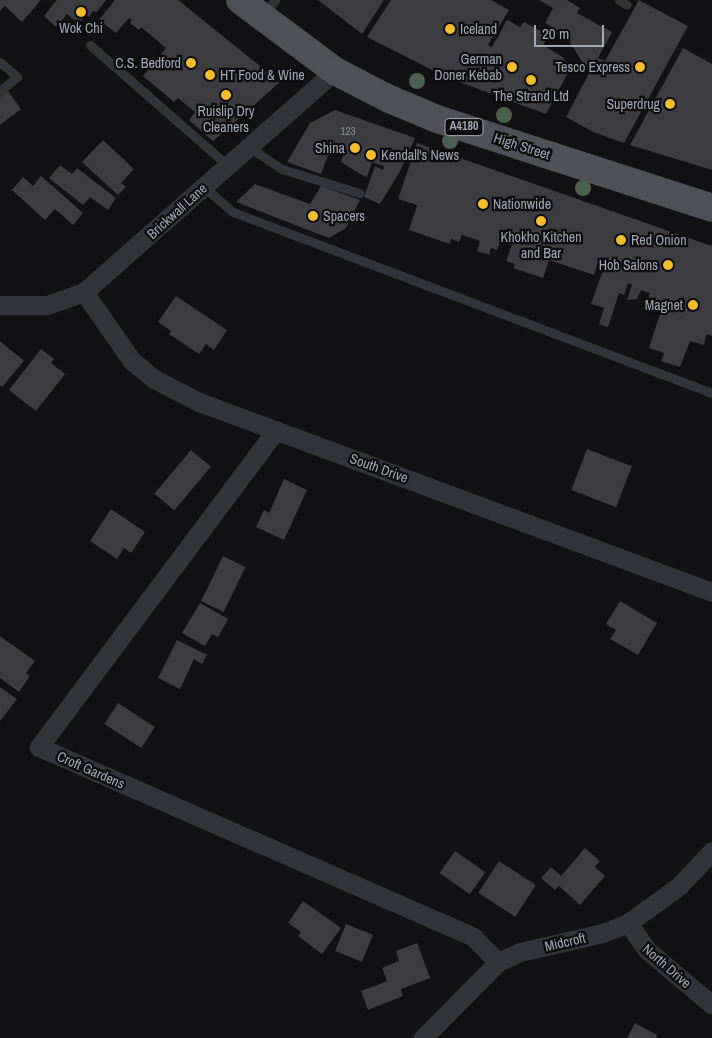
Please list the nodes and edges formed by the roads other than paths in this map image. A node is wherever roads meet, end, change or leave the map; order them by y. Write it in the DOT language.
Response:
graph roads {
  1 [pos="240,0"];
  2 [pos="268,8"];
  3 [pos="90,44"];
  4 [pos="0,62"];
  5 [pos="335,71"];
  6 [pos="0,91"];
  7 [pos="249,147"];
  8 [pos="228,166"];
  9 [pos="204,187"];
  10 [pos="358,193"];
  11 [pos="712,208"];
  12 [pos="84,292"];
  13 [pos="0,305"];
  14 [pos="712,393"];
  15 [pos="276,430"];
  16 [pos="712,592"];
  17 [pos="712,851"];
  18 [pos="628,923"];
  19 [pos="498,962"];
  20 [pos="712,1005"];
  21 [pos="423,1038"];
  1 -- 2 [label="main road, High Street / A4180"];
  2 -- 5 [label="main road, High Street / A4180"];
  3 -- 8 [label="lane"];
  4 -- 6 [label="lane"];
  5 -- 7 [label="street, Brickwall Lane"];
  5 -- 11 [label="main road, High Street / A4180"];
  7 -- 8 [label="street, Brickwall Lane"];
  7 -- 10 [label="lane"];
  8 -- 9 [label="street, Brickwall Lane"];
  9 -- 12 [label="street, Brickwall Lane"];
  9 -- 14 [label="lane"];
  12 -- 13 [label="street, Brickwall Lane"];
  12 -- 15 [label="street, South Drive"];
  15 -- 16 [label="street, South Drive"];
  15 -- 19 [label="street, Croft Gardens"];
  17 -- 18 [label="street, Midcroft"];
  18 -- 19 [label="street, Midcroft"];
  18 -- 20 [label="street, North Drive"];
  19 -- 21 [label="street, Midcroft"];
}
